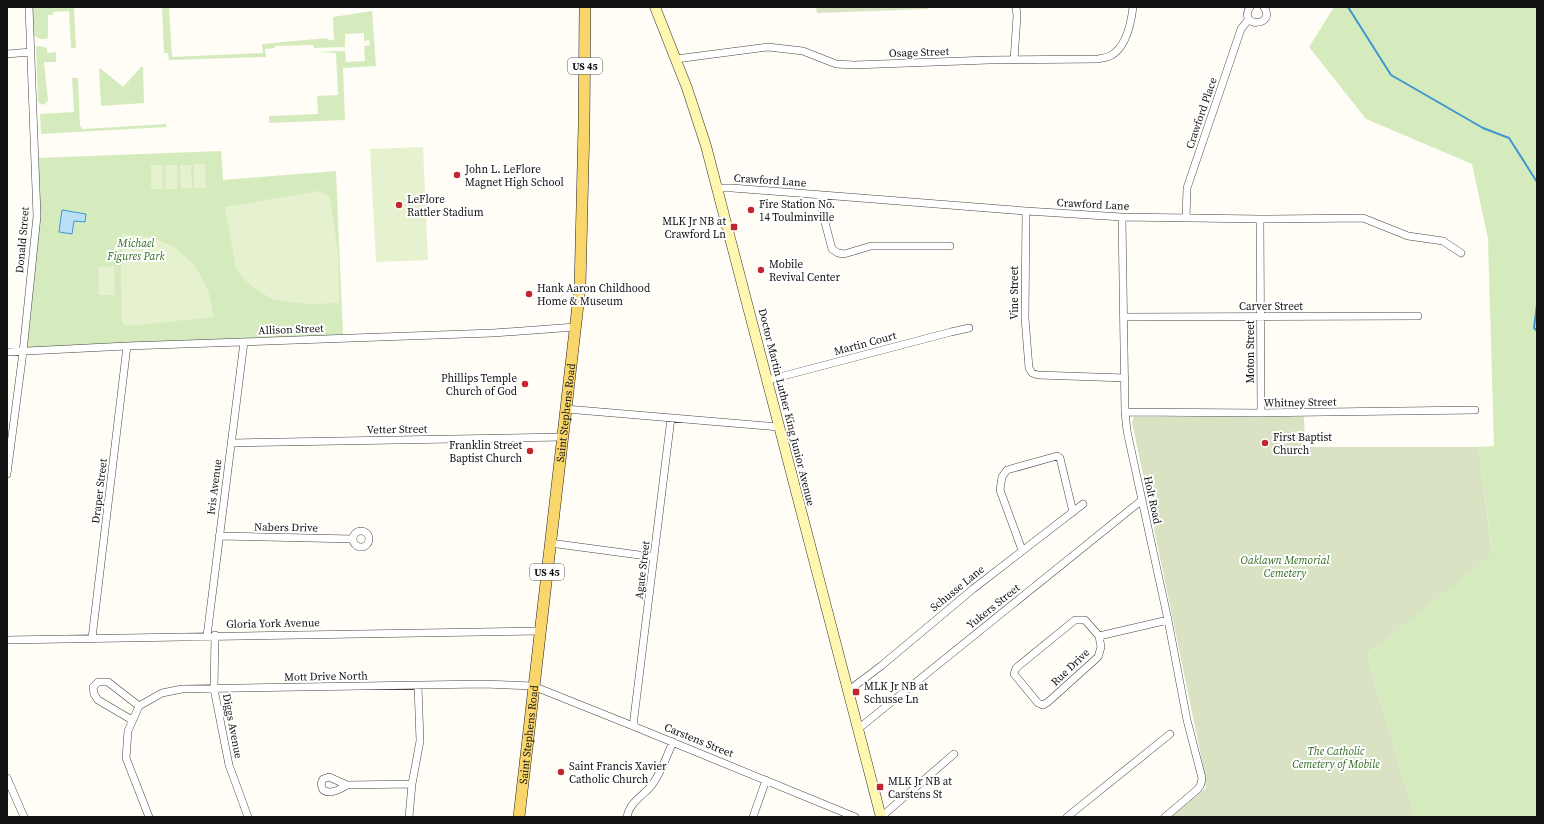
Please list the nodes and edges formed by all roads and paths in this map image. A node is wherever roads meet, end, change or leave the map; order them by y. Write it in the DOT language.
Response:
graph roads {
  1 [pos="28,7"];
  2 [pos="585,7"];
  3 [pos="655,7"];
  4 [pos="1016,7"];
  5 [pos="1134,7"];
  6 [pos="1250,7"];
  7 [pos="1264,7"];
  8 [pos="1249,19"];
  9 [pos="31,52"];
  10 [pos="7,54"];
  11 [pos="676,59"];
  12 [pos="1014,60"];
  13 [pos="717,188"];
  14 [pos="822,195"];
  15 [pos="1026,211"];
  16 [pos="1122,217"];
  17 [pos="1186,218"];
  18 [pos="1260,219"];
  19 [pos="950,246"];
  20 [pos="1461,253"];
  21 [pos="1418,316"];
  22 [pos="1124,317"];
  23 [pos="1260,317"];
  24 [pos="575,327"];
  25 [pos="968,328"];
  26 [pos="244,342"];
  27 [pos="128,346"];
  28 [pos="7,352"];
  29 [pos="23,352"];
  30 [pos="1125,378"];
  31 [pos="768,380"];
  32 [pos="566,409"];
  33 [pos="1475,410"];
  34 [pos="1125,412"];
  35 [pos="1261,413"];
  36 [pos="671,418"];
  37 [pos="779,427"];
  38 [pos="9,435"];
  39 [pos="563,437"];
  40 [pos="231,443"];
  41 [pos="7,474"];
  42 [pos="1142,500"];
  43 [pos="1083,504"];
  44 [pos="1073,512"];
  45 [pos="219,536"];
  46 [pos="353,539"];
  47 [pos="550,543"];
  48 [pos="1022,550"];
  49 [pos="654,557"];
  50 [pos="1168,620"];
  51 [pos="540,630"];
  52 [pos="215,635"];
  53 [pos="207,636"];
  54 [pos="1100,636"];
  55 [pos="92,638"];
  56 [pos="7,640"];
  57 [pos="418,686"];
  58 [pos="533,686"];
  59 [pos="214,689"];
  60 [pos="848,690"];
  61 [pos="139,706"];
  62 [pos="132,720"];
  63 [pos="634,726"];
  64 [pos="858,729"];
  65 [pos="1170,734"];
  66 [pos="673,742"];
  67 [pos="954,754"];
  68 [pos="7,778"];
  69 [pos="766,780"];
  70 [pos="412,784"];
  71 [pos="347,785"];
  72 [pos="24,817"];
  73 [pos="149,817"];
  74 [pos="248,817"];
  75 [pos="409,817"];
  76 [pos="519,817"];
  77 [pos="627,817"];
  78 [pos="753,817"];
  79 [pos="855,817"];
  80 [pos="881,817"];
  81 [pos="1067,817"];
  82 [pos="1165,817"];
  1 -- 9 [label="street, Donald Street"];
  2 -- 24 [label="main road, Saint Stephens Road / US 45"];
  3 -- 11 [label="main road, Doctor Martin Luther King Junior Avenue"];
  4 -- 12 [label="street"];
  5 -- 12 [label="street, Osage Street"];
  6 -- 8 [label="street, Crawford Place"];
  7 -- 8 [label="street"];
  8 -- 17 [label="street, Crawford Place"];
  9 -- 10 [label="street"];
  9 -- 29 [label="street, Donald Street"];
  11 -- 12 [label="street, Osage Street"];
  11 -- 13 [label="main road, Doctor Martin Luther King Junior Avenue"];
  13 -- 14 [label="street, Crawford Lane"];
  13 -- 31 [label="main road, Doctor Martin Luther King Junior Avenue"];
  14 -- 15 [label="street, Crawford Lane"];
  14 -- 19 [label="street"];
  15 -- 16 [label="street, Crawford Lane"];
  15 -- 30 [label="street, Vine Street"];
  16 -- 17 [label="street, Crawford Lane"];
  16 -- 22 [label="street, Holt Road"];
  17 -- 18 [label="street, Crawford Lane"];
  18 -- 20 [label="street, Crawford Lane"];
  18 -- 23 [label="street, Moton Street"];
  21 -- 23 [label="street, Carver Street"];
  22 -- 23 [label="street, Carver Street"];
  22 -- 30 [label="street, Holt Road"];
  23 -- 35 [label="street, Moton Street"];
  24 -- 26 [label="street, Allison Street"];
  24 -- 32 [label="main road, Saint Stephens Road / US 45"];
  25 -- 31 [label="street, Martin Court"];
  26 -- 27 [label="street, Allison Street"];
  26 -- 40 [label="street, Ivis Avenue"];
  27 -- 29 [label="street, Allison Street"];
  27 -- 55 [label="street, Draper Street"];
  28 -- 29 [label="street, Allison Street"];
  29 -- 38 [label="street, Donald Street"];
  30 -- 34 [label="street, Holt Road"];
  31 -- 37 [label="main road, Doctor Martin Luther King Junior Avenue"];
  32 -- 36 [label="street"];
  32 -- 39 [label="main road, Saint Stephens Road / US 45"];
  33 -- 35 [label="street, Whitney Street"];
  34 -- 35 [label="street, Whitney Street"];
  34 -- 42 [label="street, Holt Road"];
  36 -- 37 [label="street"];
  36 -- 49 [label="street, Agate Street"];
  37 -- 60 [label="main road, Doctor Martin Luther King Junior Avenue"];
  38 -- 41 [label="street, Donald Street"];
  39 -- 40 [label="street, Vetter Street"];
  39 -- 47 [label="main road, Saint Stephens Road / US 45"];
  40 -- 45 [label="street, Ivis Avenue"];
  42 -- 50 [label="street, Holt Road"];
  42 -- 64 [label="street, Yukers Street"];
  43 -- 44 [label="street, Schusse Lane"];
  44 -- 48 [label="street, Schusse Lane"];
  44 -- 48 [label="street"];
  45 -- 46 [label="street, Nabers Drive"];
  45 -- 53 [label="street, Ivis Avenue"];
  47 -- 49 [label="street"];
  47 -- 51 [label="main road, Saint Stephens Road / US 45"];
  48 -- 60 [label="street, Schusse Lane"];
  49 -- 63 [label="street, Agate Street"];
  50 -- 54 [label="street"];
  50 -- 82 [label="street, Holt Road"];
  51 -- 52 [label="street, Gloria York Avenue"];
  51 -- 58 [label="main road, Saint Stephens Road / US 45"];
  52 -- 53 [label="street, Gloria York Avenue"];
  52 -- 59 [label="street, Diggs Avenue"];
  53 -- 55 [label="street, Gloria York Avenue"];
  54 -- 54 [label="street, Rue Drive"];
  55 -- 56 [label="street, Gloria York Avenue"];
  57 -- 58 [label="street, Mott Drive North"];
  57 -- 59 [label="street, Mott Drive North"];
  57 -- 70 [label="street"];
  58 -- 63 [label="street, Carstens Street"];
  58 -- 76 [label="main road, Saint Stephens Road / US 45"];
  59 -- 61 [label="street, Mott Drive North"];
  59 -- 74 [label="street, Diggs Avenue"];
  60 -- 64 [label="main road, Doctor Martin Luther King Junior Avenue"];
  61 -- 62 [label="street"];
  61 -- 62 [label="street"];
  62 -- 73 [label="street"];
  63 -- 66 [label="street, Carstens Street"];
  64 -- 80 [label="main road, Doctor Martin Luther King Junior Avenue"];
  65 -- 81 [label="street"];
  66 -- 69 [label="street, Carstens Street"];
  66 -- 77 [label="street"];
  67 -- 80 [label="street"];
  68 -- 72 [label="street"];
  69 -- 78 [label="street"];
  69 -- 79 [label="street, Carstens Street"];
  70 -- 71 [label="street"];
  70 -- 75 [label="street"];
}
